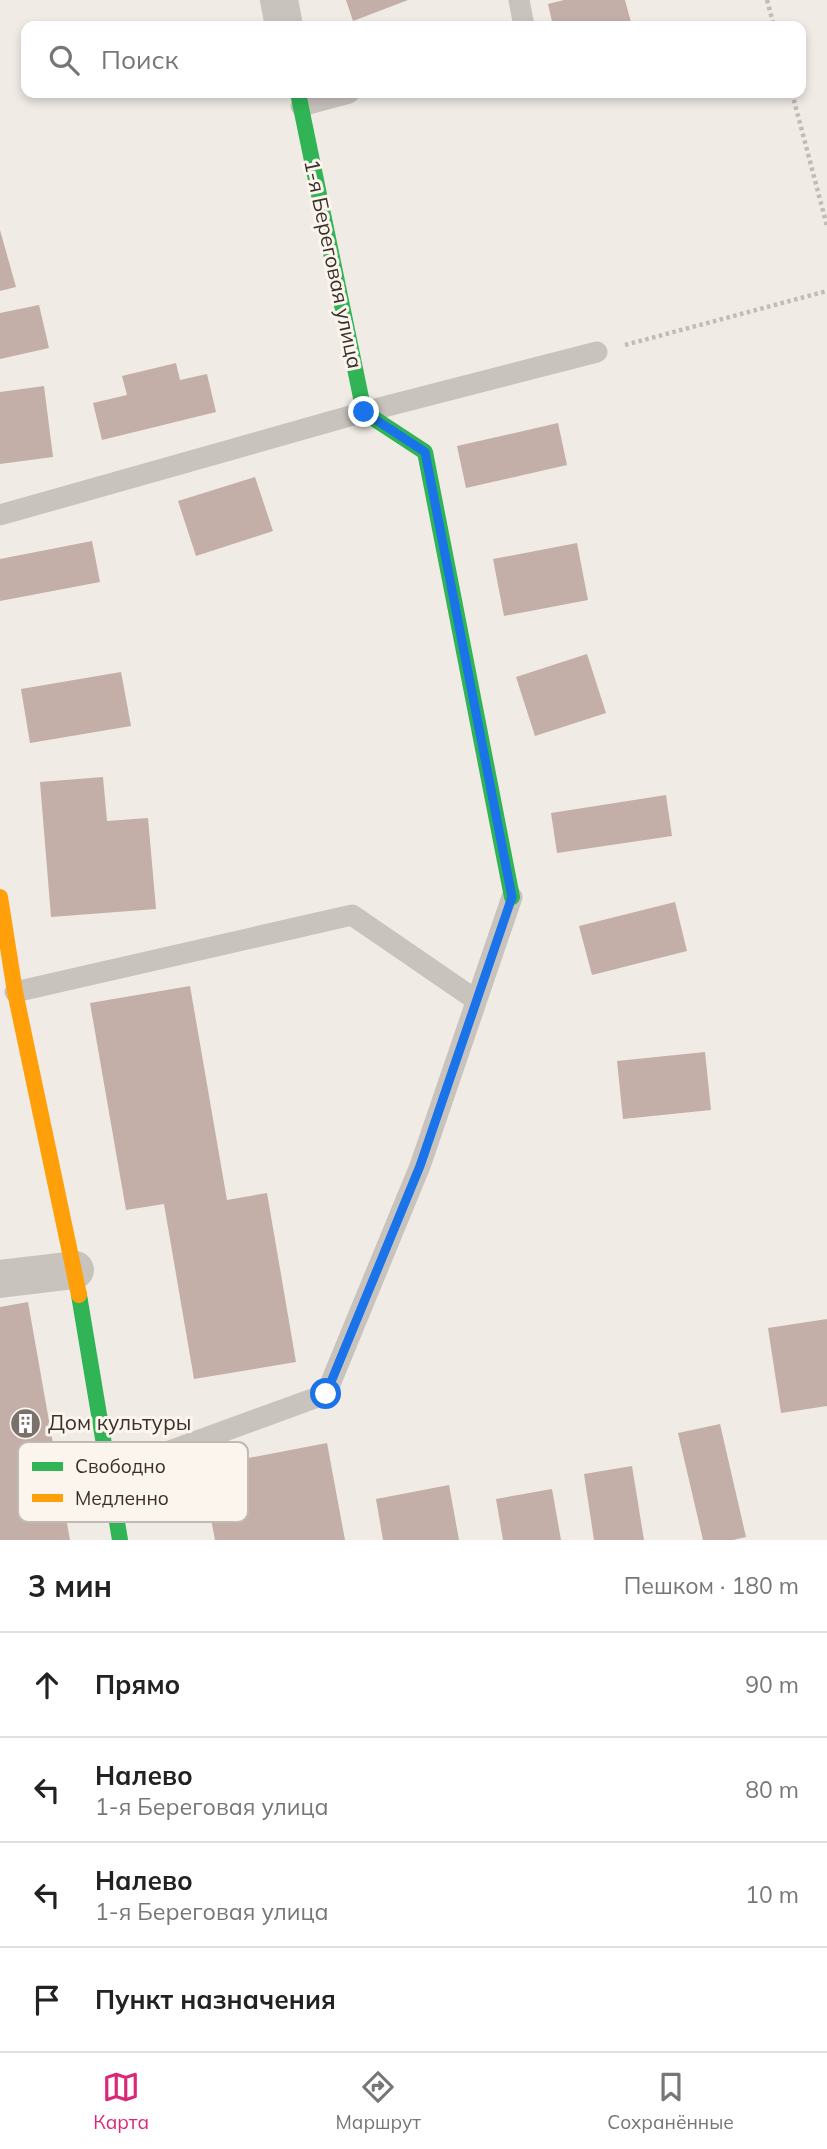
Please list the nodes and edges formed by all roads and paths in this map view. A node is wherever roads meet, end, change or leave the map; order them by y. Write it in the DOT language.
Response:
graph roads {
  1 [pos="279,0"];
  2 [pos="519,0"];
  3 [pos="767,0"];
  4 [pos="283,21"];
  5 [pos="523,21"];
  6 [pos="773,21"];
  7 [pos="793,98"];
  8 [pos="299,99"];
  9 [pos="827,226"];
  10 [pos="827,291"];
  11 [pos="597,352"];
  12 [pos="364,412"];
  13 [pos="0,515"];
  14 [pos="0,897"];
  15 [pos="512,897"];
  16 [pos="15,992"];
  17 [pos="477,1000"];
  18 [pos="75,1270"];
  19 [pos="0,1279"];
  20 [pos="104,1442"];
  21 [pos="196,1442"];
  22 [pos="117,1522"];
  23 [pos="120,1540"];
  1 -- 4 [label="street"];
  2 -- 5 [label="lane"];
  3 -- 6 [label="path"];
  7 -- 9 [label="path"];
  8 -- 12 [label="street, 1-я Береговая улица"];
  10 -- 11 [label="path"];
  11 -- 12 [label="lane"];
  12 -- 13 [label="lane"];
  12 -- 15 [label="street"];
  14 -- 16 [label="street"];
  15 -- 17 [label="lane"];
  16 -- 17 [label="lane"];
  16 -- 18 [label="street"];
  17 -- 21 [label="lane"];
  18 -- 19 [label="street"];
  18 -- 20 [label="street"];
  22 -- 23 [label="street"];
}
